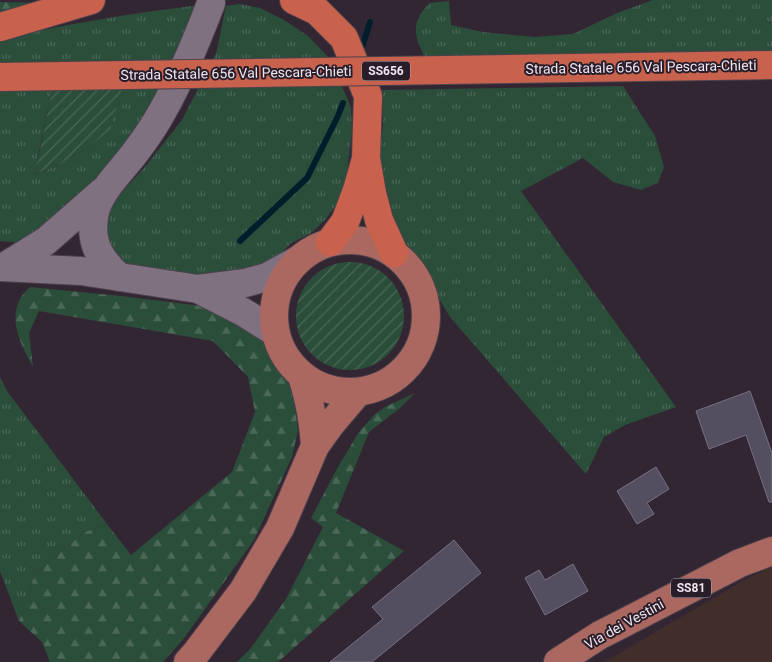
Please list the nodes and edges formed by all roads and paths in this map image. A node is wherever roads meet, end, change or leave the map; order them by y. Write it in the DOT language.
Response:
graph roads {
  1 [pos="91,0"];
  2 [pos="294,0"];
  3 [pos="211,3"];
  4 [pos="0,27"];
  5 [pos="772,65"];
  6 [pos="0,77"];
  7 [pos="366,158"];
  8 [pos="110,184"];
  9 [pos="330,242"];
  10 [pos="394,254"];
  11 [pos="298,260"];
  12 [pos="2,267"];
  13 [pos="119,277"];
  14 [pos="198,289"];
  15 [pos="275,332"];
  16 [pos="302,376"];
  17 [pos="358,392"];
  18 [pos="315,446"];
  19 [pos="772,551"];
  20 [pos="188,662"];
  21 [pos="558,662"];
  1 -- 4 [label="highway"];
  2 -- 7 [label="highway"];
  3 -- 8 [label="street"];
  5 -- 6 [label="highway, Strada Statale 656 Val Pescara-Chieti / SS656, bridge"];
  7 -- 9 [label="highway"];
  7 -- 10 [label="highway"];
  8 -- 12 [label="street"];
  8 -- 13 [label="street"];
  9 -- 10 [label="main road"];
  9 -- 11 [label="main road"];
  10 -- 17 [label="main road"];
  11 -- 14 [label="street"];
  11 -- 15 [label="main road"];
  12 -- 13 [label="street"];
  13 -- 14 [label="street"];
  14 -- 15 [label="street"];
  15 -- 16 [label="main road"];
  16 -- 17 [label="main road"];
  16 -- 18 [label="main road"];
  17 -- 18 [label="main road"];
  18 -- 20 [label="main road"];
  19 -- 21 [label="main road, Via dei Vestini / SS81"];
}
